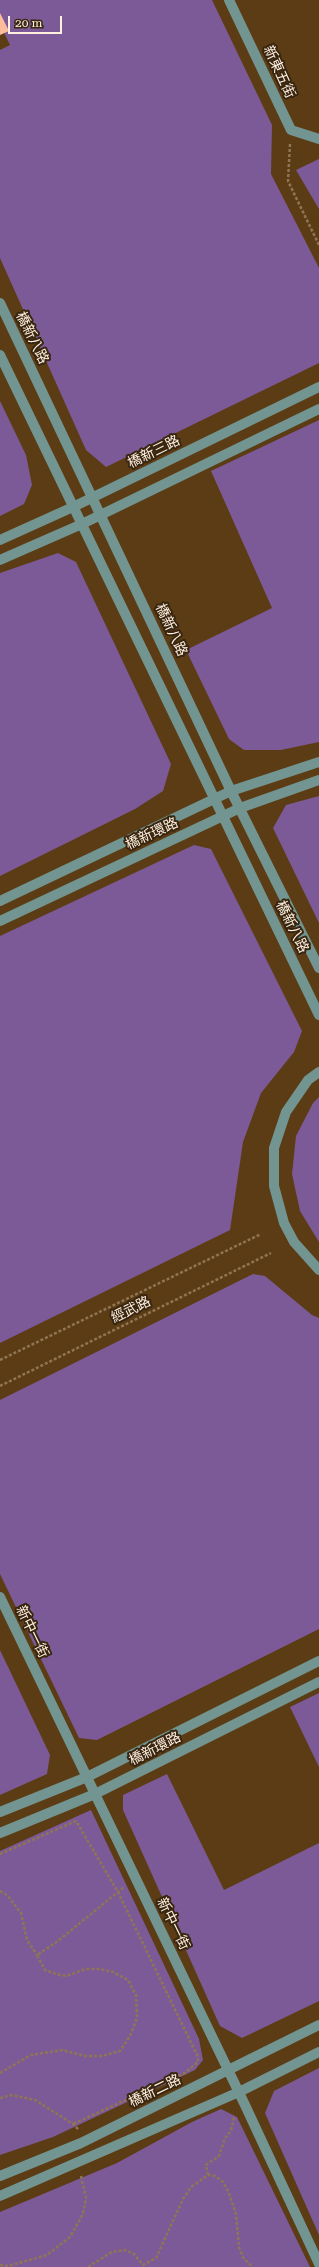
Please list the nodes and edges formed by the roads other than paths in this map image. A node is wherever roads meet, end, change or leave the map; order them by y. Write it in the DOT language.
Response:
graph roads {
  1 [pos="229,0"];
  2 [pos="319,139"];
  3 [pos="0,303"];
  4 [pos="0,354"];
  5 [pos="319,387"];
  6 [pos="319,409"];
  7 [pos="93,497"];
  8 [pos="73,507"];
  9 [pos="102,515"];
  10 [pos="82,524"];
  11 [pos="0,540"];
  12 [pos="0,560"];
  13 [pos="319,762"];
  14 [pos="319,780"];
  15 [pos="231,791"];
  16 [pos="214,799"];
  17 [pos="240,808"];
  18 [pos="223,816"];
  19 [pos="0,900"];
  20 [pos="0,921"];
  21 [pos="319,968"];
  22 [pos="319,1015"];
  23 [pos="319,1072"];
  24 [pos="319,1270"];
  25 [pos="0,1597"];
  26 [pos="319,1661"];
  27 [pos="319,1682"];
  28 [pos="87,1777"];
  29 [pos="95,1794"];
  30 [pos="0,1812"];
  31 [pos="0,1833"];
  32 [pos="319,2025"];
  33 [pos="319,2052"];
  34 [pos="228,2070"];
  35 [pos="239,2092"];
  36 [pos="0,2176"];
  37 [pos="0,2196"];
  38 [pos="319,2264"];
  1 -- 2 [label="street, 新東五街"];
  3 -- 7 [label="street, 橋新八路"];
  4 -- 8 [label="street, 橋新八路"];
  5 -- 7 [label="street, 橋新三路"];
  6 -- 9 [label="street"];
  7 -- 8 [label="street, 橋新三路"];
  7 -- 9 [label="street, 橋新八路"];
  8 -- 10 [label="street, 橋新八路"];
  8 -- 11 [label="street, 橋新三路"];
  9 -- 10 [label="street"];
  9 -- 15 [label="street, 橋新八路"];
  10 -- 12 [label="street"];
  10 -- 16 [label="street, 橋新八路"];
  13 -- 15 [label="street, 橋新環路"];
  14 -- 17 [label="street, 橋新環路"];
  15 -- 16 [label="street, 橋新環路"];
  15 -- 17 [label="street, 橋新八路"];
  16 -- 18 [label="street, 橋新八路"];
  16 -- 19 [label="street, 橋新環路"];
  17 -- 18 [label="street, 橋新環路"];
  17 -- 21 [label="street, 橋新八路"];
  18 -- 20 [label="street, 橋新環路"];
  18 -- 22 [label="street, 橋新八路"];
  23 -- 24 [label="street"];
  25 -- 28 [label="street, 新中一街"];
  26 -- 28 [label="street, 橋新環路"];
  27 -- 29 [label="street, 橋新環路"];
  28 -- 29 [label="street, 新中一街"];
  28 -- 30 [label="street, 橋新環路"];
  29 -- 31 [label="street, 橋新環路"];
  29 -- 34 [label="street, 新中一街"];
  32 -- 34 [label="street, 橋新二路"];
  33 -- 35 [label="street"];
  34 -- 35 [label="street, 新中一街"];
  34 -- 36 [label="street, 橋新二路"];
  35 -- 37 [label="street"];
  35 -- 38 [label="street, 新中一街"];
}
